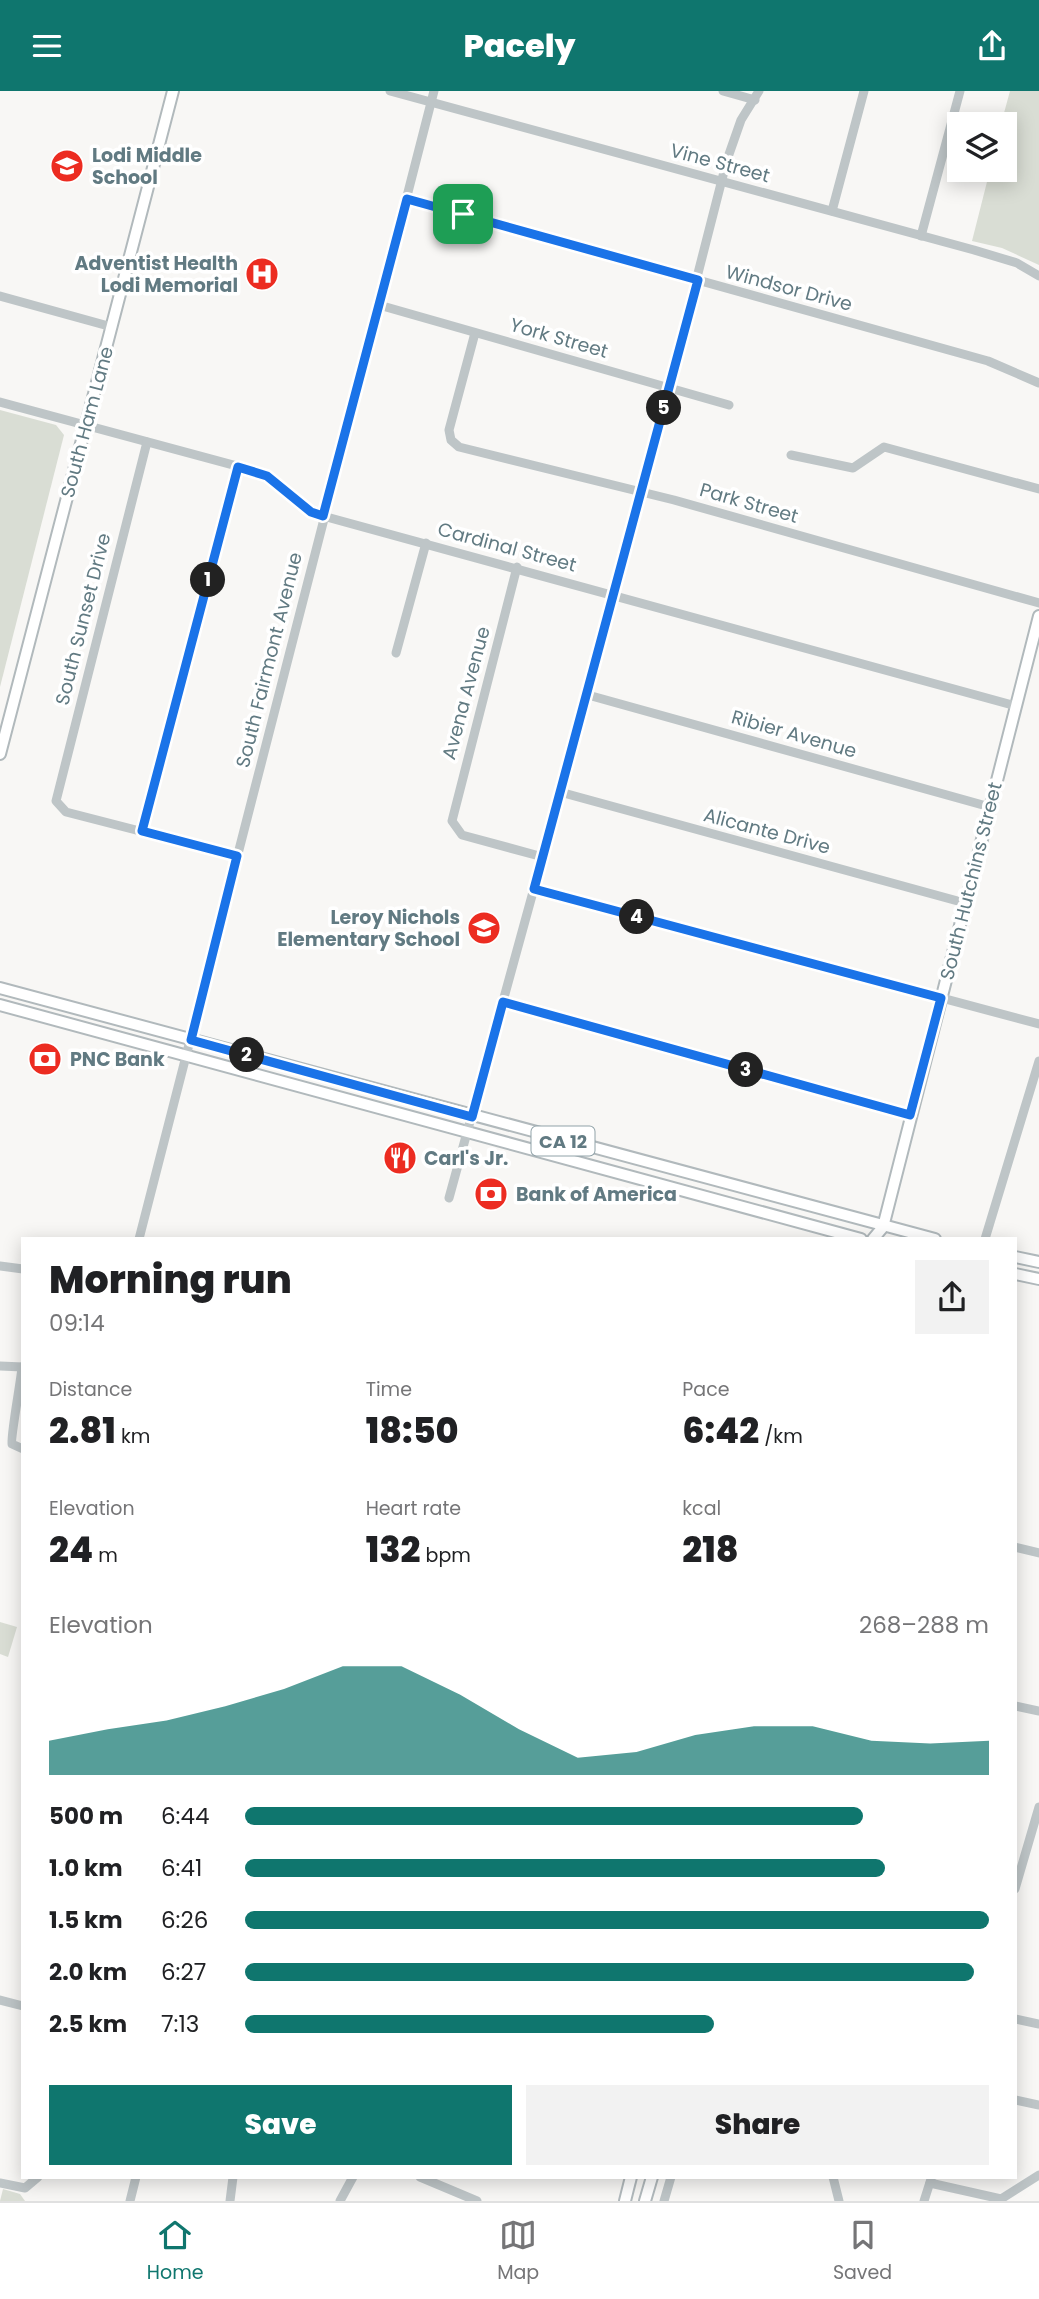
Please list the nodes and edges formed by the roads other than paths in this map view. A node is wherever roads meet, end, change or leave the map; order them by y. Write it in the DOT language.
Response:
graph roads {
  1 [pos="173,91"];
  2 [pos="390,91"];
  3 [pos="434,91"];
  4 [pos="723,91"];
  5 [pos="864,91"];
  6 [pos="960,91"];
  7 [pos="757,95"];
  8 [pos="431,103"];
  9 [pos="722,182"];
  10 [pos="407,199"];
  11 [pos="832,211"];
  12 [pos="921,236"];
  13 [pos="1039,276"];
  14 [pos="698,280"];
  15 [pos="0,296"];
  16 [pos="379,306"];
  17 [pos="112,327"];
  18 [pos="475,333"];
  19 [pos="1039,383"];
  20 [pos="669,387"];
  21 [pos="0,402"];
  22 [pos="729,405"];
  23 [pos="86,426"];
  24 [pos="147,442"];
  25 [pos="791,455"];
  26 [pos="238,467"];
  27 [pos="1039,489"];
  28 [pos="643,492"];
  29 [pos="323,516"];
  30 [pos="426,543"];
  31 [pos="517,567"];
  32 [pos="615,596"];
  33 [pos="1039,603"];
  34 [pos="1039,616"];
  35 [pos="396,653"];
  36 [pos="588,695"];
  37 [pos="1016,706"];
  38 [pos="0,754"];
  39 [pos="560,792"];
  40 [pos="990,807"];
  41 [pos="142,831"];
  42 [pos="237,856"];
  43 [pos="543,857"];
  44 [pos="534,889"];
  45 [pos="965,903"];
  46 [pos="0,988"];
  47 [pos="941,998"];
  48 [pos="503,1002"];
  49 [pos="0,1006"];
  50 [pos="1039,1024"];
  51 [pos="191,1040"];
  52 [pos="186,1057"];
  53 [pos="1039,1061"];
  54 [pos="910,1115"];
  55 [pos="472,1117"];
  56 [pos="469,1134"];
  57 [pos="723,1184"];
  58 [pos="687,1192"];
  59 [pos="449,1198"];
  60 [pos="883,1227"];
  61 [pos="140,1237"];
  62 [pos="854,1237"];
  63 [pos="875,1237"];
  64 [pos="886,1237"];
  65 [pos="926,1237"];
  66 [pos="986,1237"];
  67 [pos="1017,1257"];
  68 [pos="1039,1262"];
  69 [pos="0,1266"];
  70 [pos="21,1269"];
  71 [pos="1017,1274"];
  72 [pos="1039,1279"];
  73 [pos="0,1366"];
  74 [pos="21,1367"];
  75 [pos="21,1381"];
  76 [pos="21,1448"];
  77 [pos="1017,1548"];
  78 [pos="1039,1553"];
  79 [pos="1017,1706"];
  80 [pos="1039,1711"];
  81 [pos="1039,1807"];
  82 [pos="1017,1882"];
  83 [pos="0,2000"];
  84 [pos="21,2005"];
  85 [pos="1017,2019"];
  86 [pos="1039,2024"];
  87 [pos="1017,2100"];
  88 [pos="1039,2105"];
  89 [pos="1039,2175"];
  90 [pos="36,2179"];
  91 [pos="136,2179"];
  92 [pos="233,2179"];
  93 [pos="352,2179"];
  94 [pos="425,2179"];
  95 [pos="630,2179"];
  96 [pos="651,2179"];
  97 [pos="670,2179"];
  98 [pos="834,2179"];
  99 [pos="931,2180"];
  100 [pos="0,2183"];
  101 [pos="130,2201"];
  102 [pos="230,2201"];
  103 [pos="340,2201"];
  104 [pos="477,2201"];
  105 [pos="625,2201"];
  106 [pos="645,2201"];
  107 [pos="664,2201"];
  108 [pos="839,2201"];
  109 [pos="925,2201"];
  1 -- 17 [label="main road, South Ham Lane"];
  2 -- 8 [label="street, Vine Street"];
  3 -- 8 [label="street, South Fairmont Avenue"];
  4 -- 7 [label="street"];
  5 -- 11 [label="street"];
  6 -- 12 [label="street"];
  7 -- 9 [label="street"];
  8 -- 9 [label="street, Vine Street"];
  8 -- 10 [label="street, South Fairmont Avenue"];
  9 -- 11 [label="street, Vine Street"];
  9 -- 14 [label="street"];
  10 -- 14 [label="street, Windsor Drive"];
  10 -- 16 [label="street, South Fairmont Avenue"];
  11 -- 12 [label="street, Vine Street"];
  12 -- 13 [label="street, Vine Street"];
  14 -- 19 [label="street, Windsor Drive"];
  14 -- 20 [label="street"];
  15 -- 17 [label="street"];
  16 -- 18 [label="street, York Street"];
  16 -- 29 [label="street, South Fairmont Avenue"];
  17 -- 23 [label="main road, South Ham Lane"];
  18 -- 20 [label="street, York Street"];
  18 -- 28 [label="street, Park Street"];
  20 -- 22 [label="street, York Street"];
  20 -- 28 [label="street"];
  21 -- 23 [label="street, Cardinal Street"];
  23 -- 24 [label="street, Cardinal Street"];
  23 -- 38 [label="main road, South Ham Lane"];
  24 -- 26 [label="street, Cardinal Street"];
  24 -- 41 [label="street, South Sunset Drive"];
  25 -- 27 [label="street"];
  26 -- 29 [label="street, Cardinal Street"];
  26 -- 41 [label="street"];
  28 -- 32 [label="street"];
  28 -- 33 [label="street, Park Street"];
  29 -- 30 [label="street, Cardinal Street"];
  29 -- 42 [label="street, South Fairmont Avenue"];
  30 -- 31 [label="street, Cardinal Street"];
  30 -- 35 [label="street"];
  31 -- 32 [label="street, Cardinal Street"];
  31 -- 43 [label="street, Avena Avenue"];
  32 -- 36 [label="street"];
  32 -- 37 [label="street, Cardinal Street"];
  34 -- 37 [label="main road, South Hutchins Street"];
  36 -- 39 [label="street"];
  36 -- 40 [label="street, Ribier Avenue"];
  37 -- 40 [label="main road, South Hutchins Street"];
  39 -- 43 [label="street"];
  39 -- 45 [label="street, Alicante Drive"];
  40 -- 45 [label="main road, South Hutchins Street"];
  41 -- 42 [label="street"];
  42 -- 51 [label="street, South Fairmont Avenue"];
  43 -- 44 [label="street"];
  44 -- 47 [label="street"];
  44 -- 48 [label="street"];
  45 -- 47 [label="main road, South Hutchins Street"];
  46 -- 51 [label="main road, CA 12"];
  47 -- 50 [label="street"];
  47 -- 54 [label="main road, South Hutchins Street"];
  48 -- 54 [label="street"];
  48 -- 55 [label="street"];
  49 -- 52 [label="main road, CA 12"];
  51 -- 52 [label="street, South Fairmont Avenue"];
  51 -- 55 [label="main road, CA 12"];
  52 -- 56 [label="main road, CA 12"];
  52 -- 61 [label="street, South Fairmont Avenue"];
  53 -- 66 [label="street"];
  54 -- 60 [label="main road, South Hutchins Street"];
  55 -- 56 [label="street"];
  55 -- 57 [label="main road, CA 12"];
  56 -- 58 [label="main road, CA 12"];
  56 -- 59 [label="street"];
  57 -- 58 [label="main road"];
  57 -- 60 [label="main road, CA 12"];
  58 -- 62 [label="main road, CA 12"];
  60 -- 63 [label="main road, South Hutchins Street"];
  60 -- 64 [label="main road"];
  60 -- 65 [label="main road, CA 12"];
  67 -- 68 [label="main road"];
  69 -- 70 [label="street"];
  71 -- 72 [label="main road"];
  73 -- 74 [label="street"];
  75 -- 76 [label="street"];
  77 -- 78 [label="street"];
  79 -- 80 [label="street"];
  81 -- 82 [label="street"];
  83 -- 84 [label="street"];
  85 -- 86 [label="street"];
  87 -- 88 [label="street"];
  89 -- 99 [label="street"];
  90 -- 100 [label="street"];
  91 -- 101 [label="street"];
  92 -- 102 [label="street"];
  93 -- 103 [label="street"];
  94 -- 104 [label="street"];
  95 -- 105 [label="main road"];
  96 -- 106 [label="main road"];
  97 -- 107 [label="street"];
  98 -- 108 [label="street"];
  99 -- 109 [label="street"];
}
